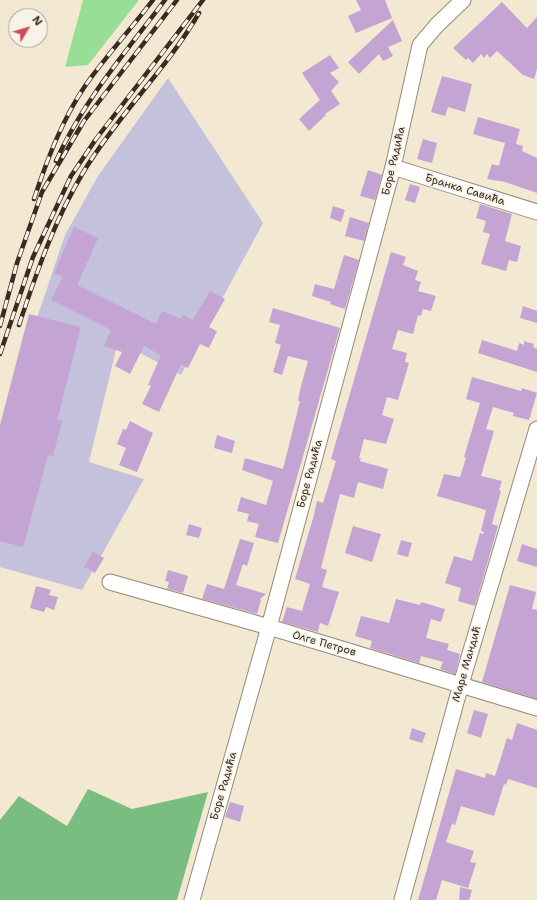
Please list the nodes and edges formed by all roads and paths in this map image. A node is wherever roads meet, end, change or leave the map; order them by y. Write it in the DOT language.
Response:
graph roads {
  1 [pos="463,0"];
  2 [pos="394,168"];
  3 [pos="537,212"];
  4 [pos="537,429"];
  5 [pos="110,582"];
  6 [pos="269,627"];
  7 [pos="461,684"];
  8 [pos="537,708"];
  9 [pos="192,900"];
  10 [pos="402,900"];
  1 -- 2 [label="street, Боре Радића"];
  2 -- 3 [label="street, Бранка Савића"];
  2 -- 6 [label="street, Боре Радића"];
  4 -- 7 [label="street, Маре Мандић"];
  5 -- 6 [label="street, Олге Петров"];
  6 -- 7 [label="street, Олге Петров"];
  6 -- 9 [label="street, Боре Радића"];
  7 -- 8 [label="street, Олге Петров"];
  7 -- 10 [label="street, Маре Мандић"];
}
